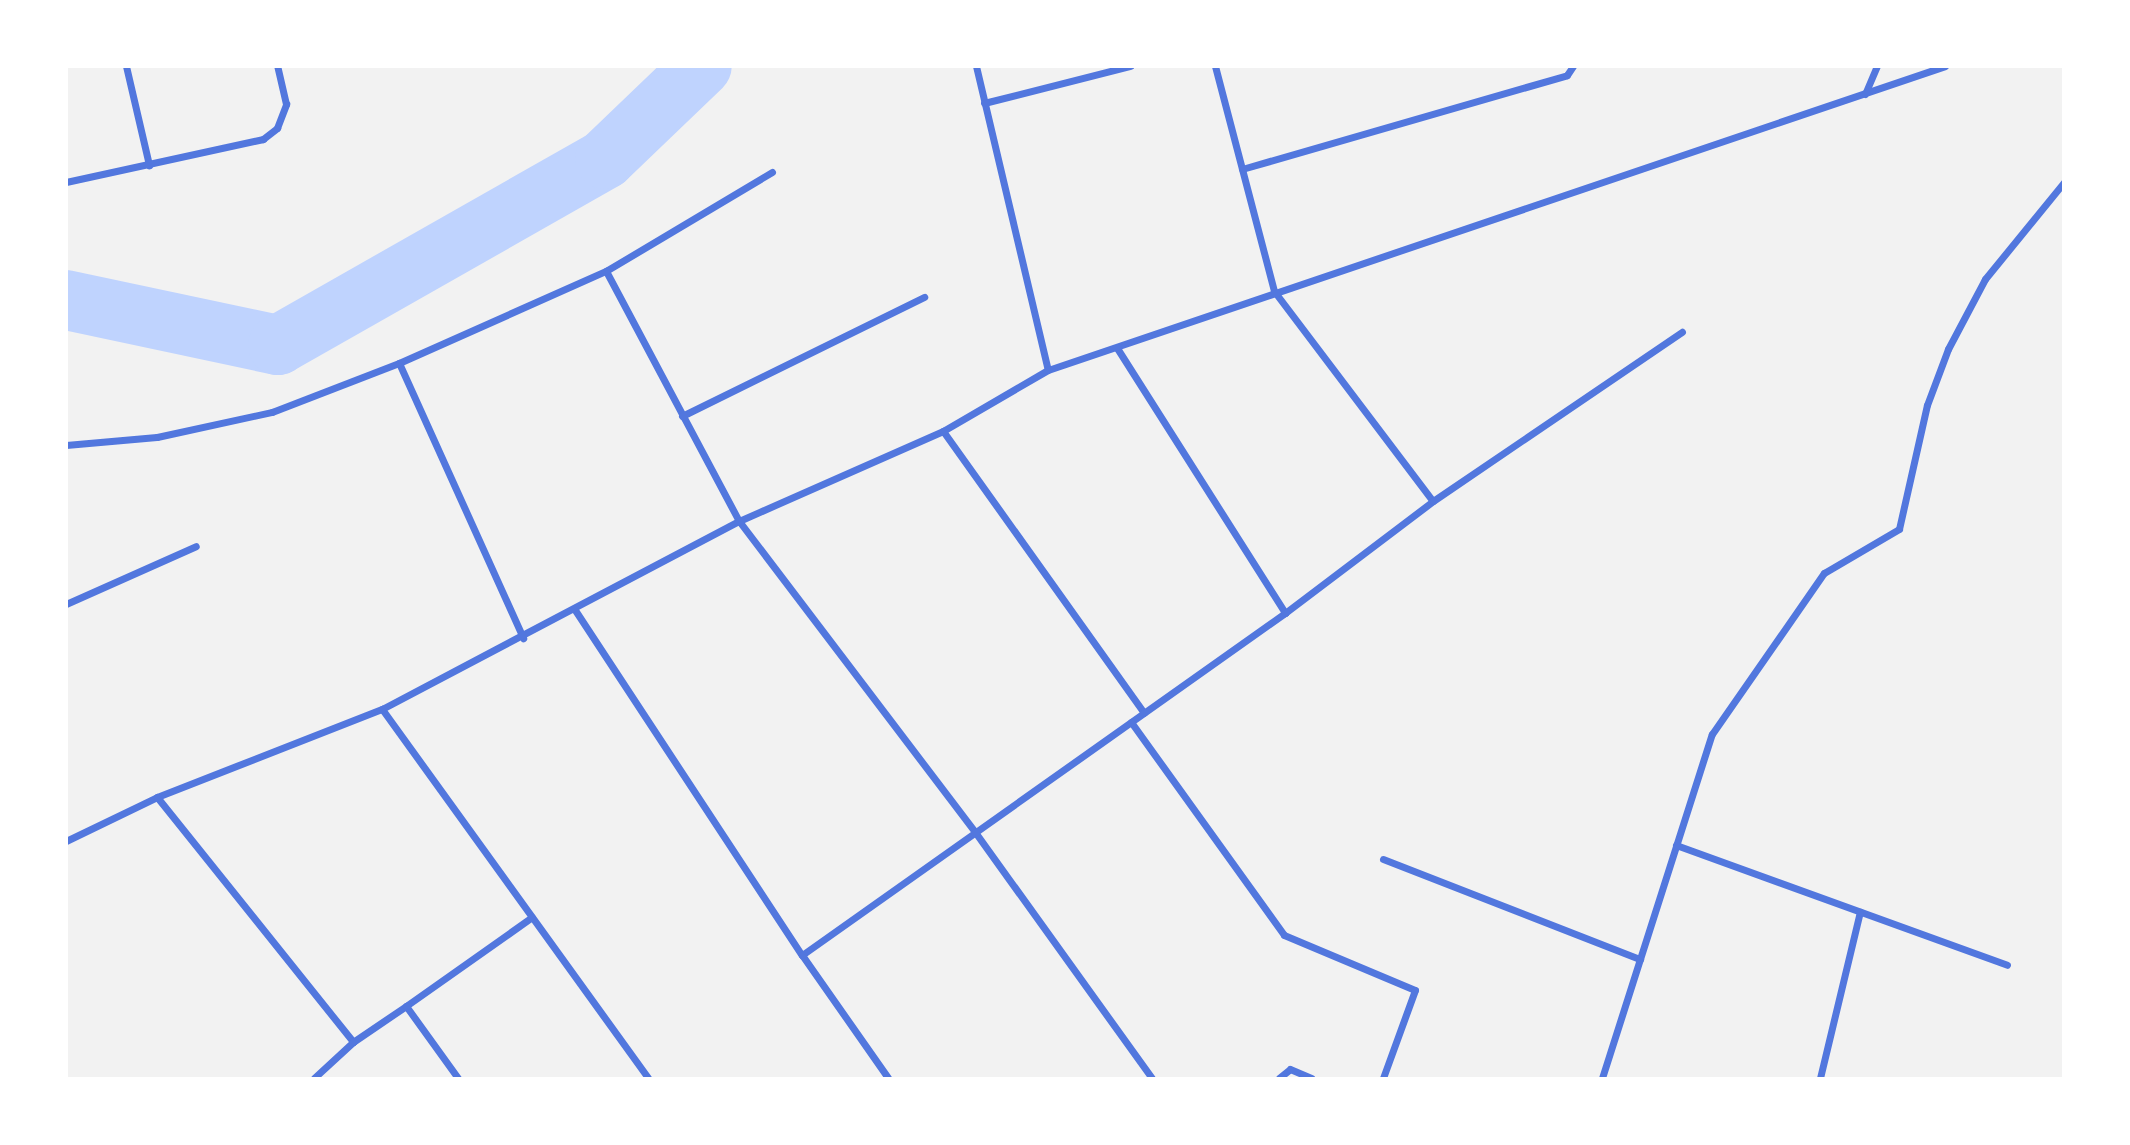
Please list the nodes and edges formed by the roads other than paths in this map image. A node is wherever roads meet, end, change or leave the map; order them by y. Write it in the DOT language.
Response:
graph roads {
  1 [pos="126,66"];
  2 [pos="277,66"];
  3 [pos="976,66"];
  4 [pos="1130,66"];
  5 [pos="1215,66"];
  6 [pos="1573,66"];
  7 [pos="1877,66"];
  8 [pos="1945,66"];
  9 [pos="1865,94"];
  10 [pos="984,103"];
  11 [pos="149,165"];
  12 [pos="1242,169"];
  13 [pos="772,172"];
  14 [pos="66,182"];
  15 [pos="2063,182"];
  16 [pos="606,271"];
  17 [pos="1274,291"];
  18 [pos="923,297"];
  19 [pos="1682,332"];
  20 [pos="1117,348"];
  21 [pos="399,363"];
  22 [pos="1048,370"];
  23 [pos="682,416"];
  24 [pos="943,431"];
  25 [pos="66,445"];
  26 [pos="1433,501"];
  27 [pos="739,521"];
  28 [pos="196,546"];
  29 [pos="66,604"];
  30 [pos="575,610"];
  31 [pos="1285,613"];
  32 [pos="523,638"];
  33 [pos="382,709"];
  34 [pos="1144,713"];
  35 [pos="1131,722"];
  36 [pos="157,797"];
  37 [pos="975,832"];
  38 [pos="66,841"];
  39 [pos="1676,845"];
  40 [pos="1383,859"];
  41 [pos="1860,912"];
  42 [pos="532,917"];
  43 [pos="802,955"];
  44 [pos="1640,959"];
  45 [pos="2007,965"];
  46 [pos="406,1006"];
  47 [pos="353,1042"];
  48 [pos="314,1079"];
  49 [pos="458,1079"];
  50 [pos="648,1079"];
  51 [pos="888,1079"];
  52 [pos="1152,1079"];
  53 [pos="1279,1079"];
  54 [pos="1311,1079"];
  55 [pos="1383,1079"];
  56 [pos="1602,1079"];
  57 [pos="1820,1079"];
  1 -- 11 [label="street"];
  2 -- 11 [label="street"];
  3 -- 10 [label="street"];
  4 -- 10 [label="street"];
  5 -- 12 [label="street"];
  6 -- 12 [label="street"];
  7 -- 9 [label="street"];
  8 -- 9 [label="street"];
  9 -- 17 [label="street"];
  10 -- 22 [label="street"];
  11 -- 14 [label="street"];
  12 -- 17 [label="street"];
  13 -- 16 [label="street"];
  15 -- 39 [label="street"];
  16 -- 21 [label="street"];
  16 -- 23 [label="street"];
  17 -- 20 [label="street"];
  17 -- 26 [label="street"];
  18 -- 23 [label="street"];
  19 -- 26 [label="street"];
  20 -- 22 [label="street"];
  20 -- 31 [label="street"];
  21 -- 25 [label="street"];
  21 -- 32 [label="street"];
  22 -- 24 [label="street"];
  23 -- 27 [label="street"];
  24 -- 27 [label="street"];
  24 -- 34 [label="street"];
  26 -- 31 [label="street"];
  27 -- 30 [label="street"];
  27 -- 37 [label="street"];
  28 -- 29 [label="street"];
  30 -- 32 [label="street"];
  30 -- 43 [label="street"];
  31 -- 34 [label="street"];
  32 -- 33 [label="street"];
  33 -- 36 [label="street"];
  33 -- 42 [label="street"];
  34 -- 35 [label="street"];
  35 -- 37 [label="street"];
  35 -- 55 [label="street"];
  36 -- 38 [label="street"];
  36 -- 47 [label="street"];
  37 -- 43 [label="street"];
  37 -- 52 [label="street"];
  39 -- 41 [label="street"];
  39 -- 44 [label="street"];
  40 -- 44 [label="street"];
  41 -- 45 [label="street"];
  41 -- 57 [label="street"];
  42 -- 46 [label="street"];
  42 -- 50 [label="street"];
  43 -- 51 [label="street"];
  44 -- 56 [label="street"];
  46 -- 47 [label="street"];
  46 -- 49 [label="street"];
  47 -- 48 [label="street"];
  53 -- 54 [label="street"];
}
